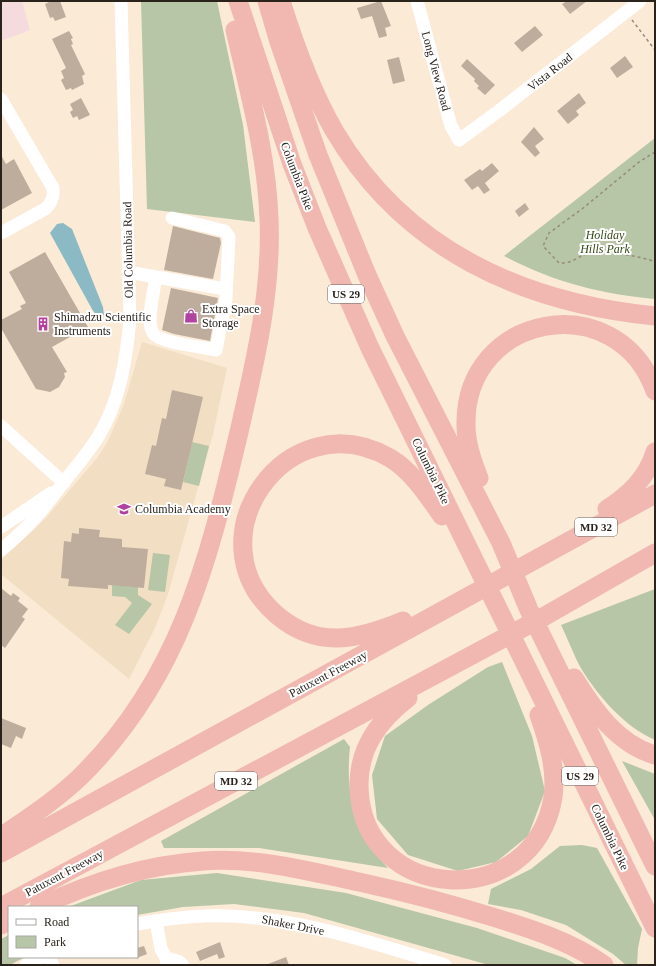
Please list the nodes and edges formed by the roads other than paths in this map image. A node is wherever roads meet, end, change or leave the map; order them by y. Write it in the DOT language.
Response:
graph roads {
  1 [pos="121,1"];
  2 [pos="229,1"];
  3 [pos="238,1"];
  4 [pos="267,1"];
  5 [pos="281,1"];
  6 [pos="417,1"];
  7 [pos="640,1"];
  8 [pos="1,99"];
  9 [pos="458,140"];
  10 [pos="172,218"];
  11 [pos="1,233"];
  12 [pos="128,272"];
  13 [pos="156,277"];
  14 [pos="226,290"];
  15 [pos="655,316"];
  16 [pos="655,391"];
  17 [pos="1,426"];
  18 [pos="655,452"];
  19 [pos="64,483"];
  20 [pos="655,487"];
  21 [pos="655,494"];
  22 [pos="1,528"];
  23 [pos="572,533"];
  24 [pos="501,543"];
  25 [pos="1,550"];
  26 [pos="655,554"];
  27 [pos="535,556"];
  28 [pos="655,568"];
  29 [pos="482,576"];
  30 [pos="462,596"];
  31 [pos="424,613"];
  32 [pos="537,613"];
  33 [pos="505,623"];
  34 [pos="471,656"];
  35 [pos="243,720"];
  36 [pos="655,755"];
  37 [pos="1,836"];
  38 [pos="1,853"];
  39 [pos="655,866"];
  40 [pos="41,906"];
  41 [pos="1,907"];
  42 [pos="156,921"];
  43 [pos="138,924"];
  44 [pos="655,928"];
  45 [pos="39,958"];
  46 [pos="409,960"];
  47 [pos="167,962"];
  48 [pos="26,965"];
  49 [pos="183,965"];
  50 [pos="445,965"];
  51 [pos="604,965"];
  1 -- 12 [label="street, Old Columbia Road"];
  2 -- 37 [label="highway"];
  3 -- 29 [label="highway, Columbia Pike / US 29"];
  4 -- 24 [label="highway, US 29"];
  5 -- 15 [label="highway"];
  6 -- 9 [label="street, Long View Road"];
  7 -- 9 [label="street, Vista Road"];
  8 -- 11 [label="street"];
  10 -- 14 [label="street"];
  12 -- 13 [label="street"];
  12 -- 19 [label="street, Old Columbia Road"];
  13 -- 14 [label="street"];
  13 -- 14 [label="street"];
  16 -- 24 [label="highway"];
  17 -- 19 [label="street"];
  18 -- 23 [label="highway"];
  19 -- 22 [label="street, Old Columbia Road"];
  19 -- 25 [label="street, Old Columbia Road"];
  20 -- 23 [label="highway"];
  21 -- 27 [label="highway, Patuxent Freeway / MD 32"];
  23 -- 27 [label="highway"];
  24 -- 32 [label="highway, US 29"];
  26 -- 32 [label="highway, Patuxent Freeway / MD 32"];
  27 -- 30 [label="highway, Patuxent Freeway / MD 32"];
  28 -- 32 [label="highway"];
  29 -- 31 [label="highway"];
  29 -- 33 [label="highway, Columbia Pike / US 29"];
  30 -- 31 [label="highway"];
  30 -- 35 [label="highway, Patuxent Freeway / MD 32"];
  31 -- 35 [label="highway"];
  32 -- 34 [label="highway, Patuxent Freeway / MD 32"];
  32 -- 36 [label="highway"];
  32 -- 39 [label="highway, US 29"];
  33 -- 34 [label="highway"];
  33 -- 44 [label="highway, Columbia Pike / US 29"];
  34 -- 41 [label="highway, Patuxent Freeway / MD 32"];
  35 -- 38 [label="highway, Patuxent Freeway / MD 32"];
  40 -- 51 [label="highway"];
  42 -- 43 [label="street, Shaker Drive"];
  42 -- 46 [label="street, Shaker Drive"];
  42 -- 47 [label="street"];
  45 -- 48 [label="street"];
  46 -- 50 [label="street, Shaker Drive"];
  47 -- 49 [label="street"];
}
